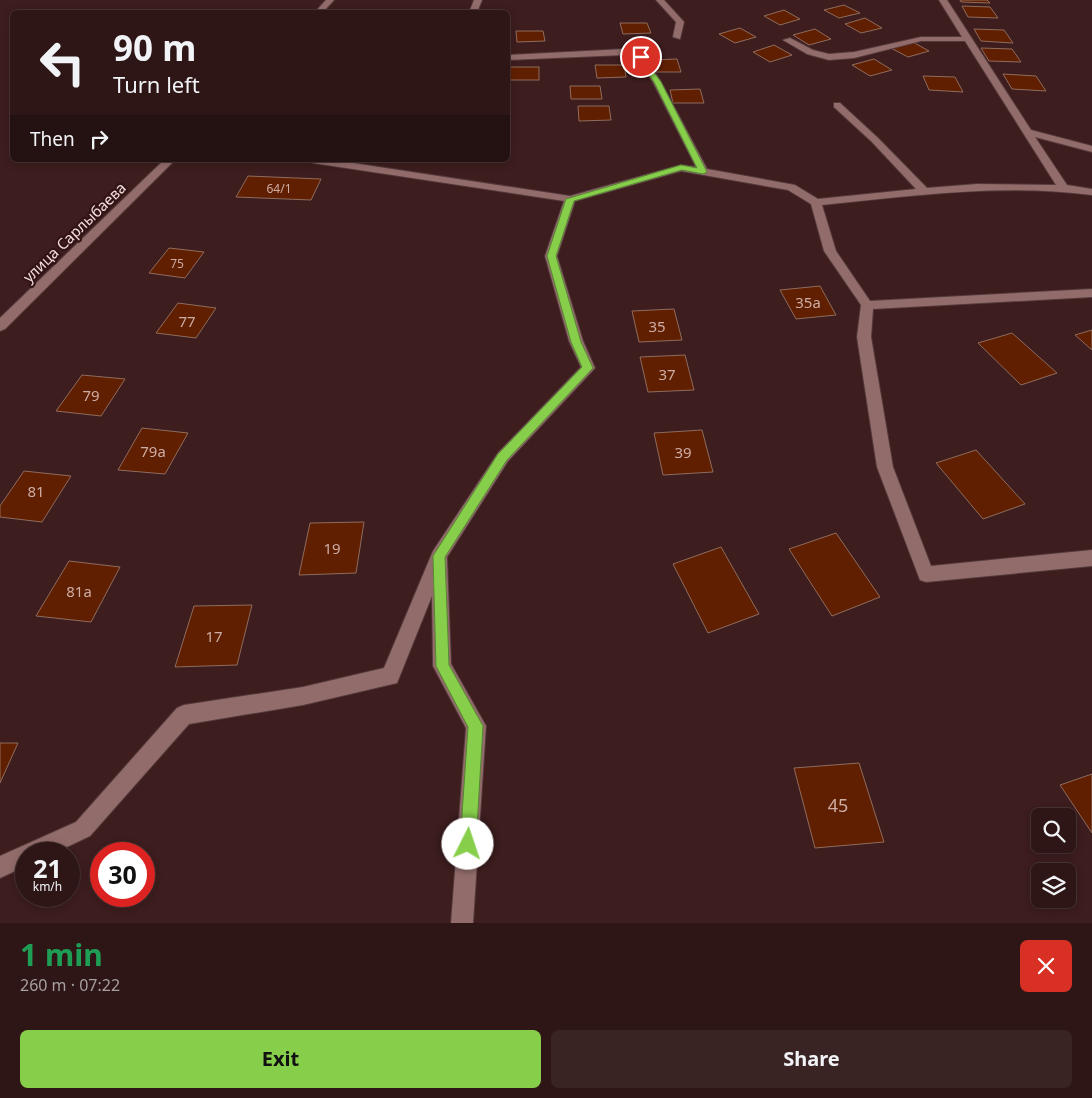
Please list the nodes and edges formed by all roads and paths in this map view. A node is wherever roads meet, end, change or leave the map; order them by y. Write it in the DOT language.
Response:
graph roads {
  1 [pos="330,0"];
  2 [pos="478,0"];
  3 [pos="660,0"];
  4 [pos="943,0"];
  5 [pos="320,10"];
  6 [pos="474,10"];
  7 [pos="677,37"];
  8 [pos="968,39"];
  9 [pos="787,40"];
  10 [pos="510,58"];
  11 [pos="837,105"];
  12 [pos="1027,132"];
  13 [pos="1092,149"];
  14 [pos="168,162"];
  15 [pos="326,162"];
  16 [pos="703,172"];
  17 [pos="1063,188"];
  18 [pos="924,192"];
  19 [pos="1092,192"];
  20 [pos="570,199"];
  21 [pos="816,202"];
  22 [pos="1092,293"];
  23 [pos="867,305"];
  24 [pos="0,326"];
  25 [pos="439,556"];
  26 [pos="1092,558"];
  27 [pos="54,842"];
  28 [pos="15,860"];
  29 [pos="0,867"];
  30 [pos="462,923"];
  1 -- 5 [label="street"];
  2 -- 6 [label="street"];
  3 -- 7 [label="street"];
  4 -- 8 [label="street"];
  8 -- 9 [label="street"];
  8 -- 12 [label="street"];
  10 -- 16 [label="street"];
  11 -- 18 [label="street"];
  12 -- 13 [label="street"];
  12 -- 17 [label="street"];
  14 -- 24 [label="street, улица Сарлыбаева"];
  15 -- 20 [label="street"];
  16 -- 20 [label="street"];
  16 -- 21 [label="street"];
  17 -- 18 [label="street"];
  17 -- 19 [label="street"];
  18 -- 21 [label="street"];
  20 -- 25 [label="street"];
  21 -- 23 [label="street"];
  22 -- 23 [label="street"];
  23 -- 26 [label="street"];
  25 -- 27 [label="street"];
  25 -- 30 [label="street"];
  28 -- 29 [label="street"];
}
